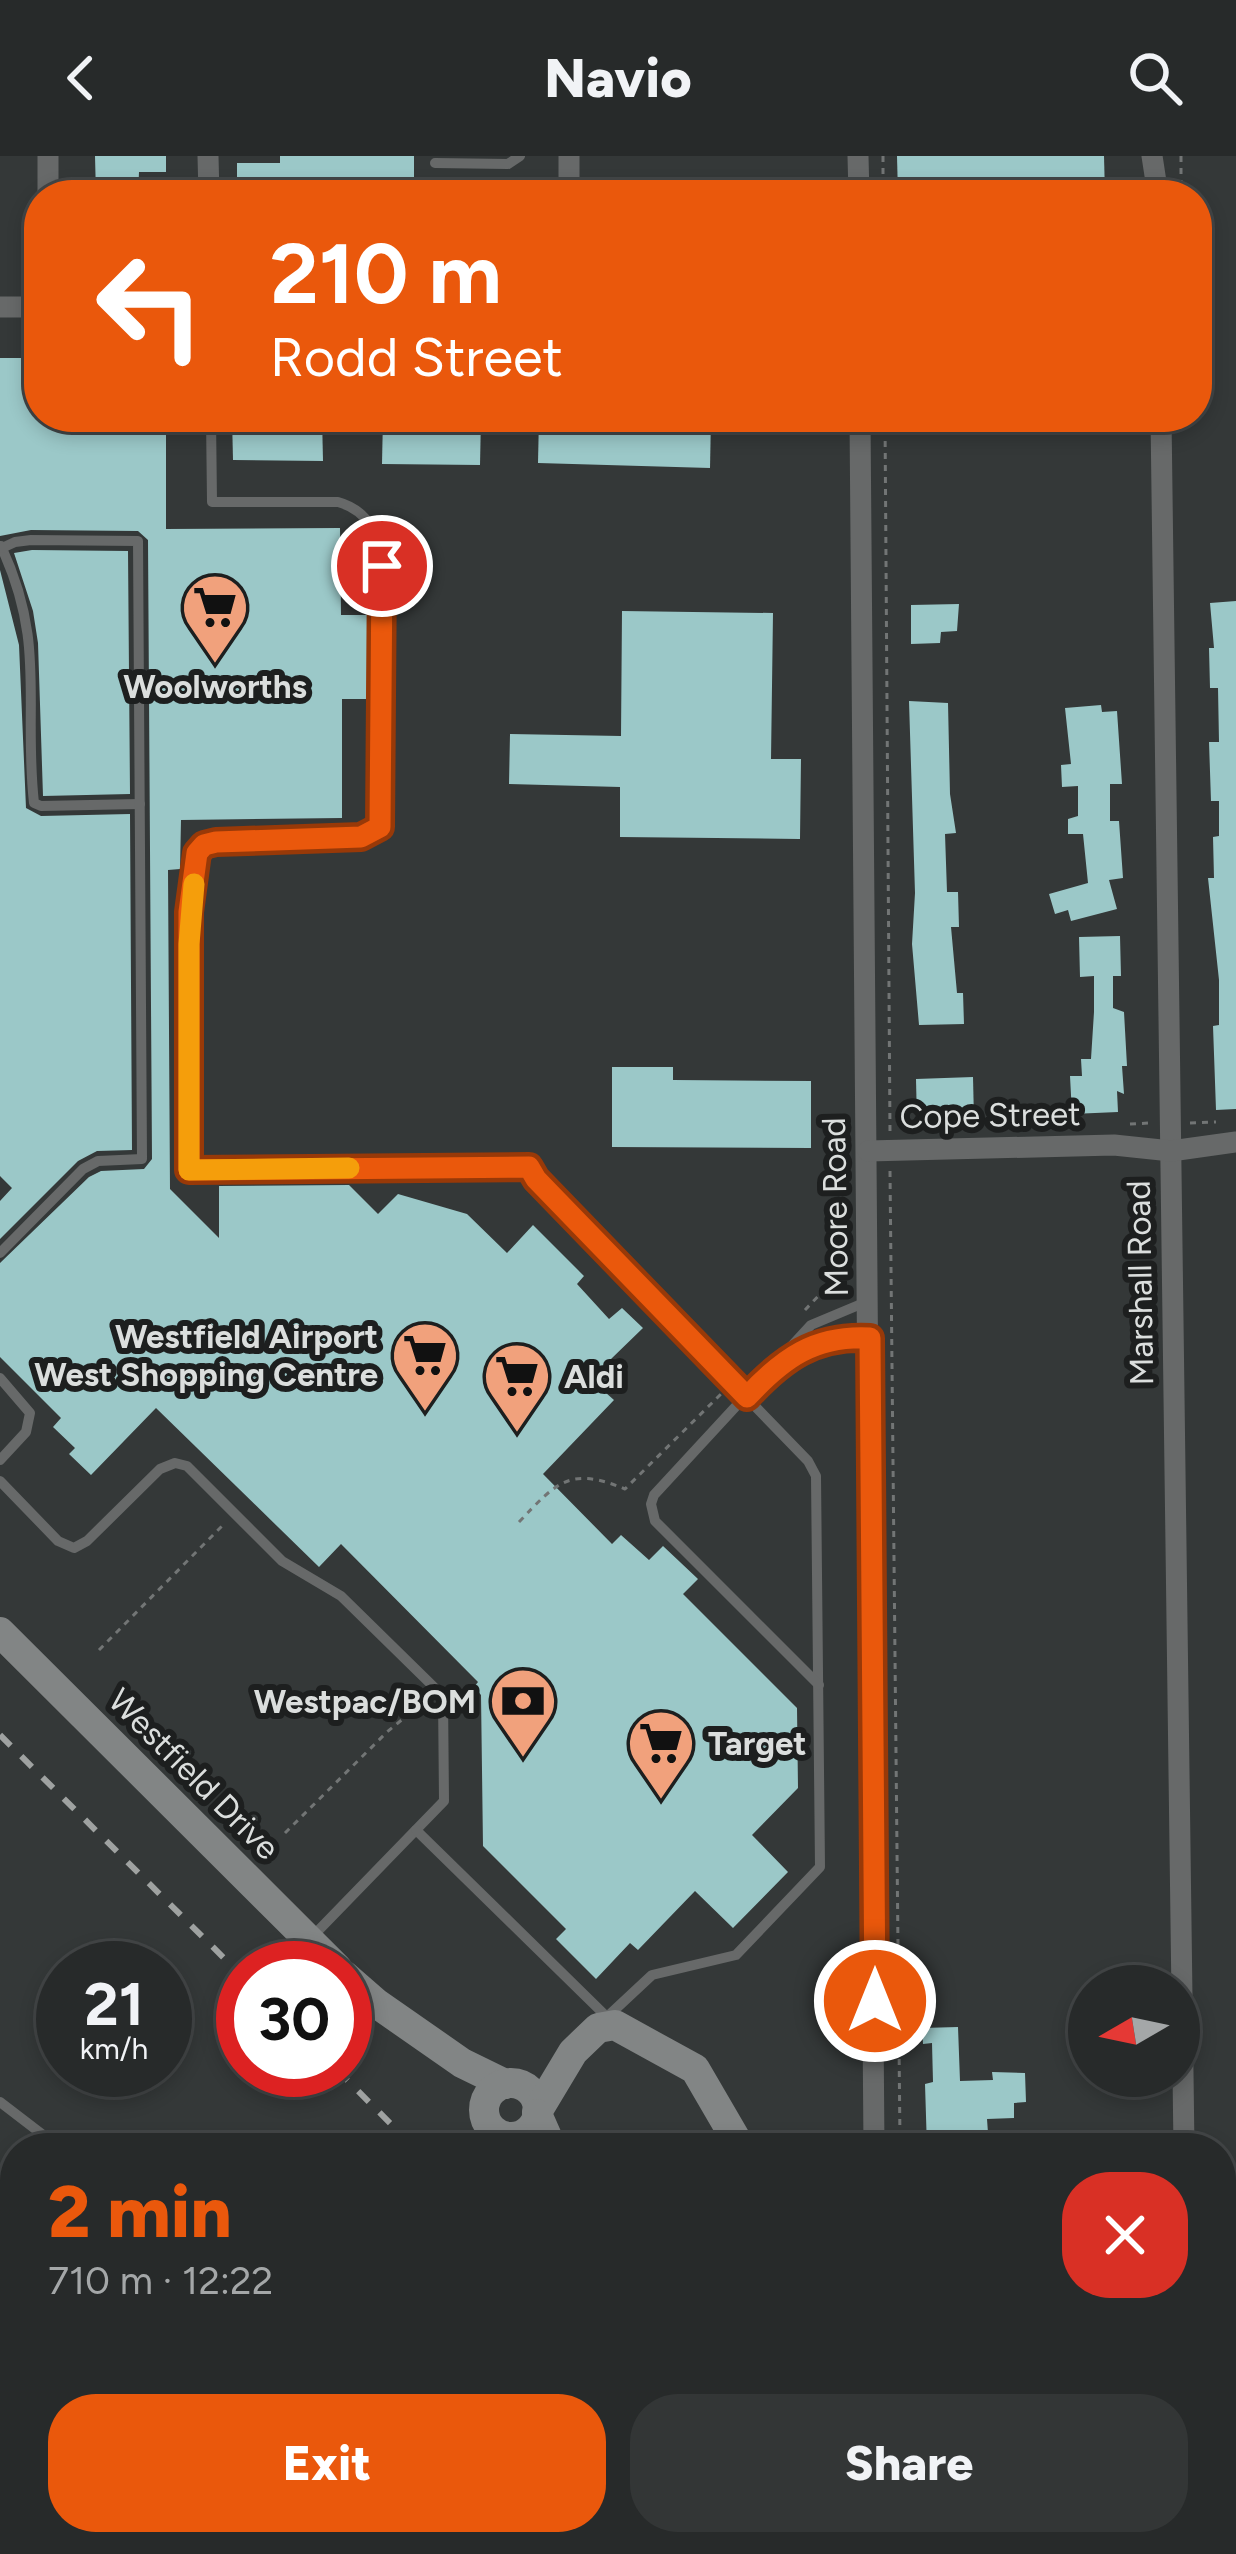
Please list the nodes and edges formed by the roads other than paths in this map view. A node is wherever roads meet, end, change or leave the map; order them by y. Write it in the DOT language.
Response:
graph roads {
  1 [pos="520,156"];
  2 [pos="435,163"];
  3 [pos="212,432"];
  4 [pos="860,432"];
  5 [pos="1161,432"];
  6 [pos="1,546"];
  7 [pos="140,804"];
  8 [pos="1236,1141"];
  9 [pos="1172,1143"];
  10 [pos="879,1151"];
  11 [pos="0,1253"];
  12 [pos="869,1301"];
  13 [pos="870,1338"];
  14 [pos="0,1378"];
  15 [pos="763,1380"];
  16 [pos="747,1397"];
  17 [pos="0,1460"];
  18 [pos="0,1481"];
  19 [pos="0,1632"];
  20 [pos="819,1685"];
  21 [pos="416,1830"];
  22 [pos="310,1940"];
  23 [pos="372,2000"];
  24 [pos="611,2021"];
  25 [pos="573,2052"];
  26 [pos="462,2063"];
  27 [pos="509,2084"];
  28 [pos="0,2102"];
  29 [pos="537,2113"];
  30 [pos="495,2127"];
  31 [pos="40,2133"];
  32 [pos="506,2133"];
  33 [pos="546,2133"];
  34 [pos="732,2133"];
  35 [pos="882,2133"];
  36 [pos="1184,2133"];
  1 -- 2 [label="lane"];
  3 -- 16 [label="lane"];
  4 -- 10 [label="street, Moore Road"];
  5 -- 9 [label="street, Marshall Road"];
  6 -- 7 [label="lane"];
  6 -- 7 [label="lane"];
  7 -- 11 [label="lane"];
  8 -- 9 [label="street, Cope Street"];
  9 -- 10 [label="street, Cope Street"];
  9 -- 36 [label="street, Marshall Road"];
  10 -- 12 [label="street, Moore Road"];
  12 -- 13 [label="street, Moore Road"];
  12 -- 15 [label="lane"];
  13 -- 15 [label="lane"];
  13 -- 35 [label="street, Moore Road"];
  14 -- 17 [label="lane"];
  15 -- 16 [label="lane"];
  16 -- 20 [label="lane"];
  16 -- 20 [label="lane"];
  18 -- 21 [label="lane"];
  19 -- 22 [label="main road, Westfield Drive"];
  20 -- 24 [label="lane"];
  21 -- 22 [label="lane"];
  21 -- 24 [label="lane"];
  23 -- 26 [label="main road"];
  24 -- 25 [label="main road"];
  24 -- 34 [label="main road"];
  25 -- 27 [label="main road"];
  25 -- 29 [label="main road"];
  26 -- 27 [label="main road"];
  26 -- 30 [label="main road"];
  27 -- 29 [label="main road"];
  27 -- 30 [label="main road"];
  28 -- 31 [label="lane"];
  29 -- 30 [label="main road"];
  29 -- 33 [label="main road"];
  30 -- 32 [label="main road"];
}
